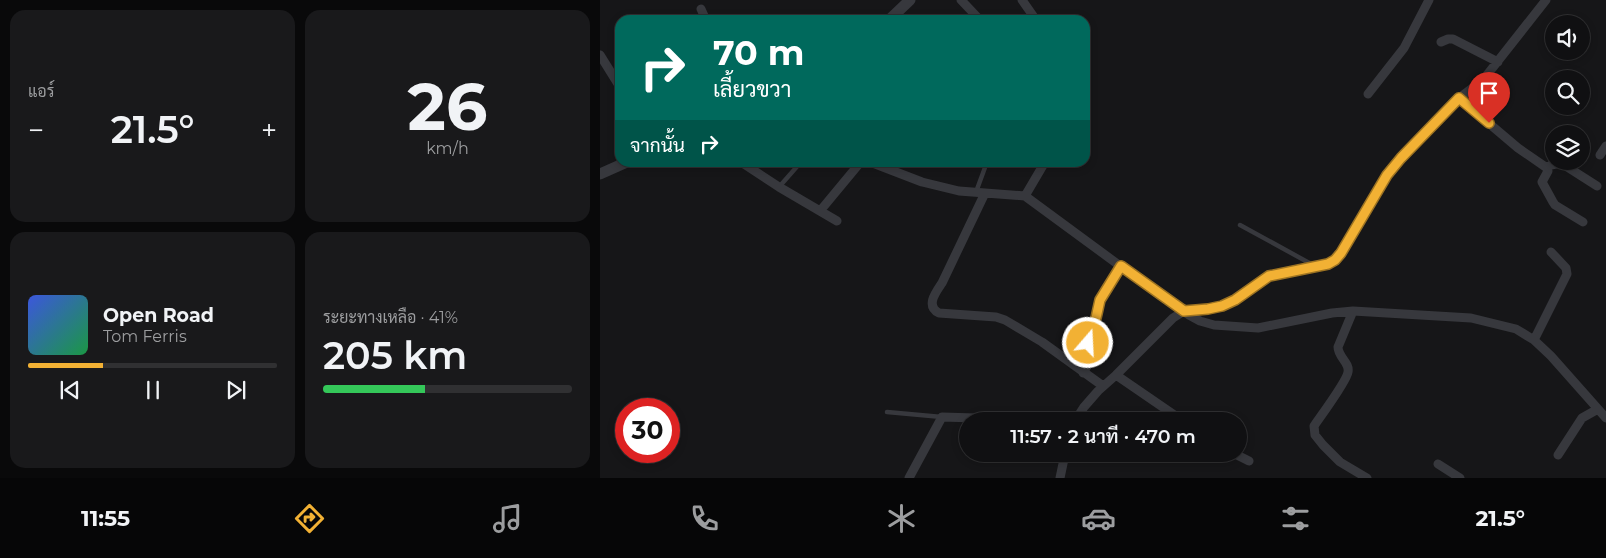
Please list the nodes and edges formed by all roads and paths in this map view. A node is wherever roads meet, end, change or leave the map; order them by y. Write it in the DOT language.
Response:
graph roads {
  1 [pos="910,0"];
  2 [pos="962,0"];
  3 [pos="1022,0"];
  4 [pos="1429,0"];
  5 [pos="1546,0"];
  6 [pos="701,9"];
  7 [pos="704,15"];
  8 [pos="894,15"];
  9 [pos="976,15"];
  10 [pos="1032,15"];
  11 [pos="1441,42"];
  12 [pos="600,55"];
  13 [pos="1498,62"];
  14 [pos="615,78"];
  15 [pos="1368,94"];
  16 [pos="1459,98"];
  17 [pos="1606,146"];
  18 [pos="1600,156"];
  19 [pos="615,167"];
  20 [pos="750,167"];
  21 [pos="796,167"];
  22 [pos="857,167"];
  23 [pos="883,167"];
  24 [pos="986,167"];
  25 [pos="1042,167"];
  26 [pos="1545,167"];
  27 [pos="1548,170"];
  28 [pos="1572,170"];
  29 [pos="600,174"];
  30 [pos="1597,186"];
  31 [pos="779,188"];
  32 [pos="981,193"];
  33 [pos="1025,196"];
  34 [pos="820,211"];
  35 [pos="837,221"];
  36 [pos="1583,222"];
  37 [pos="1240,225"];
  38 [pos="1551,252"];
  39 [pos="1121,266"];
  40 [pos="1316,266"];
  41 [pos="1184,311"];
  42 [pos="1353,311"];
  43 [pos="1534,340"];
  44 [pos="1082,373"];
  45 [pos="1116,375"];
  46 [pos="1103,386"];
  47 [pos="1598,409"];
  48 [pos="887,412"];
  49 [pos="1081,412"];
  50 [pos="1170,412"];
  51 [pos="942,417"];
  52 [pos="959,418"];
  53 [pos="1606,418"];
  54 [pos="1558,456"];
  55 [pos="1063,462"];
  56 [pos="1438,464"];
  57 [pos="909,478"];
  58 [pos="1060,478"];
  59 [pos="1367,478"];
  60 [pos="1460,478"];
  1 -- 8 [label="street"];
  2 -- 9 [label="street"];
  3 -- 10 [label="street"];
  4 -- 15 [label="street"];
  5 -- 13 [label="street"];
  6 -- 7 [label="street"];
  11 -- 13 [label="street"];
  12 -- 14 [label="street"];
  13 -- 16 [label="street"];
  16 -- 26 [label="street"];
  16 -- 40 [label="street"];
  17 -- 18 [label="street"];
  19 -- 29 [label="street"];
  20 -- 31 [label="street"];
  21 -- 31 [label="lane"];
  22 -- 34 [label="street"];
  23 -- 32 [label="street"];
  24 -- 32 [label="lane"];
  25 -- 33 [label="street"];
  27 -- 36 [label="street"];
  28 -- 30 [label="street"];
  31 -- 34 [label="street"];
  32 -- 33 [label="street"];
  32 -- 44 [label="street"];
  33 -- 39 [label="street"];
  34 -- 35 [label="street"];
  37 -- 40 [label="lane"];
  38 -- 43 [label="street"];
  39 -- 41 [label="street"];
  39 -- 44 [label="street"];
  40 -- 41 [label="street"];
  41 -- 42 [label="street"];
  41 -- 45 [label="street"];
  42 -- 43 [label="street"];
  42 -- 59 [label="street"];
  43 -- 47 [label="street"];
  44 -- 46 [label="street"];
  45 -- 46 [label="street"];
  45 -- 50 [label="street"];
  46 -- 49 [label="street"];
  47 -- 53 [label="street"];
  47 -- 54 [label="street"];
  48 -- 51 [label="lane"];
  51 -- 52 [label="street"];
  51 -- 57 [label="street"];
  55 -- 58 [label="street"];
  56 -- 60 [label="street"];
}
